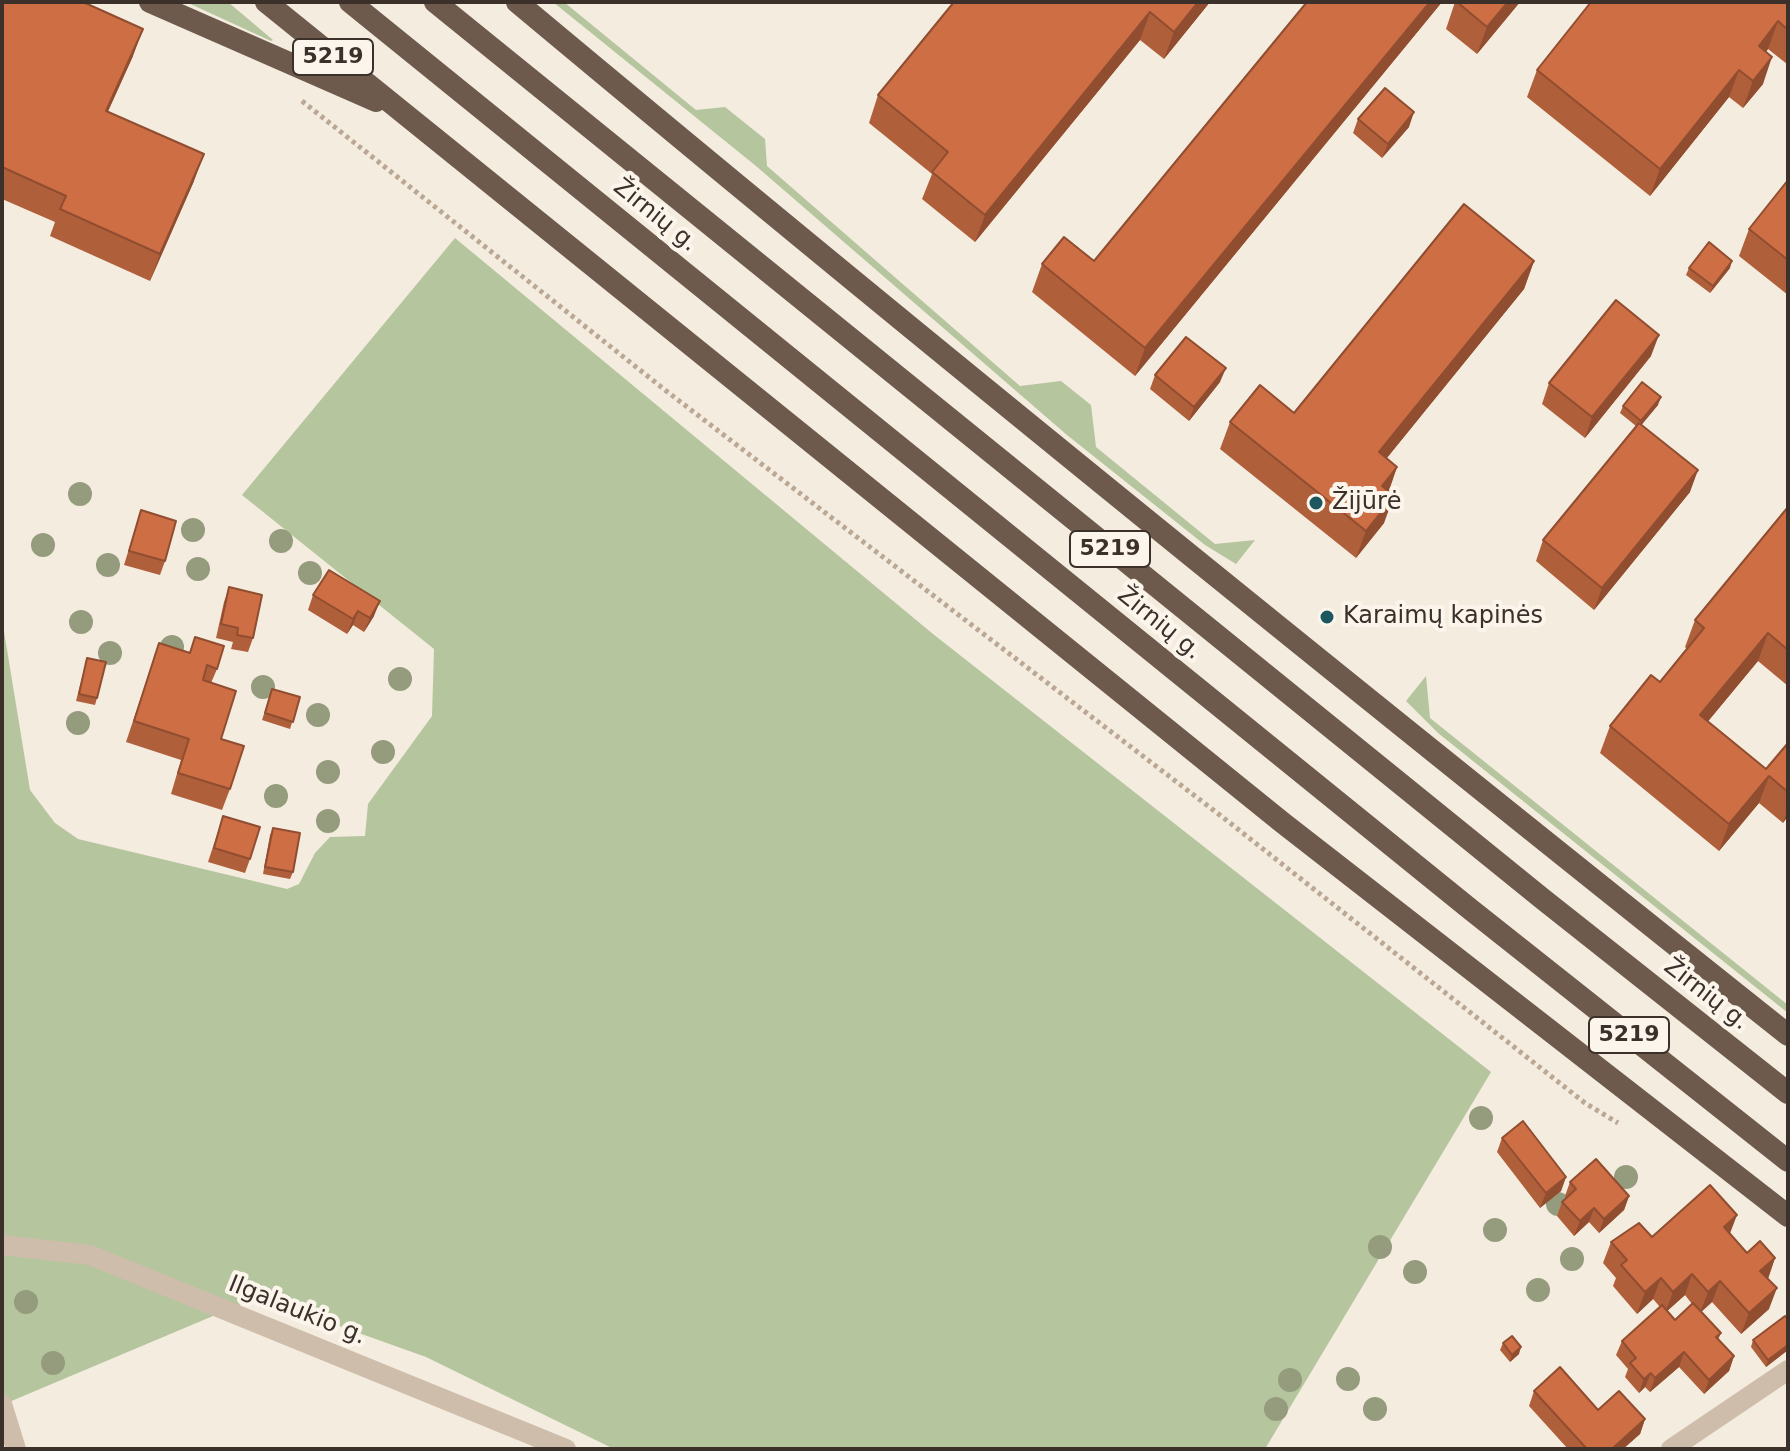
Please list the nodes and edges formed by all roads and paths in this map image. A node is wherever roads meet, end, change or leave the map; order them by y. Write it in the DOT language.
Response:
graph roads {
  1 [pos="150,2"];
  2 [pos="266,2"];
  3 [pos="350,2"];
  4 [pos="435,2"];
  5 [pos="517,2"];
  6 [pos="292,97"];
  7 [pos="400,111"];
  8 [pos="1788,1035"];
  9 [pos="1788,1093"];
  10 [pos="1621,1124"];
  11 [pos="1788,1161"];
  12 [pos="1788,1216"];
  13 [pos="2,1245"];
  14 [pos="1788,1370"];
  15 [pos="2,1404"];
  16 [pos="16,1449"];
  17 [pos="566,1449"];
  18 [pos="1671,1449"];
  1 -- 7 [label="highway"];
  2 -- 7 [label="highway, 5219"];
  3 -- 11 [label="highway, Žirnių g. / 5219"];
  4 -- 9 [label="highway, Žirnių g. / 5219"];
  5 -- 8 [label="highway, 5219"];
  6 -- 10 [label="path"];
  7 -- 12 [label="highway, 5219"];
  13 -- 17 [label="street, Ilgalaukio g."];
  14 -- 18 [label="street"];
  15 -- 16 [label="street"];
}
